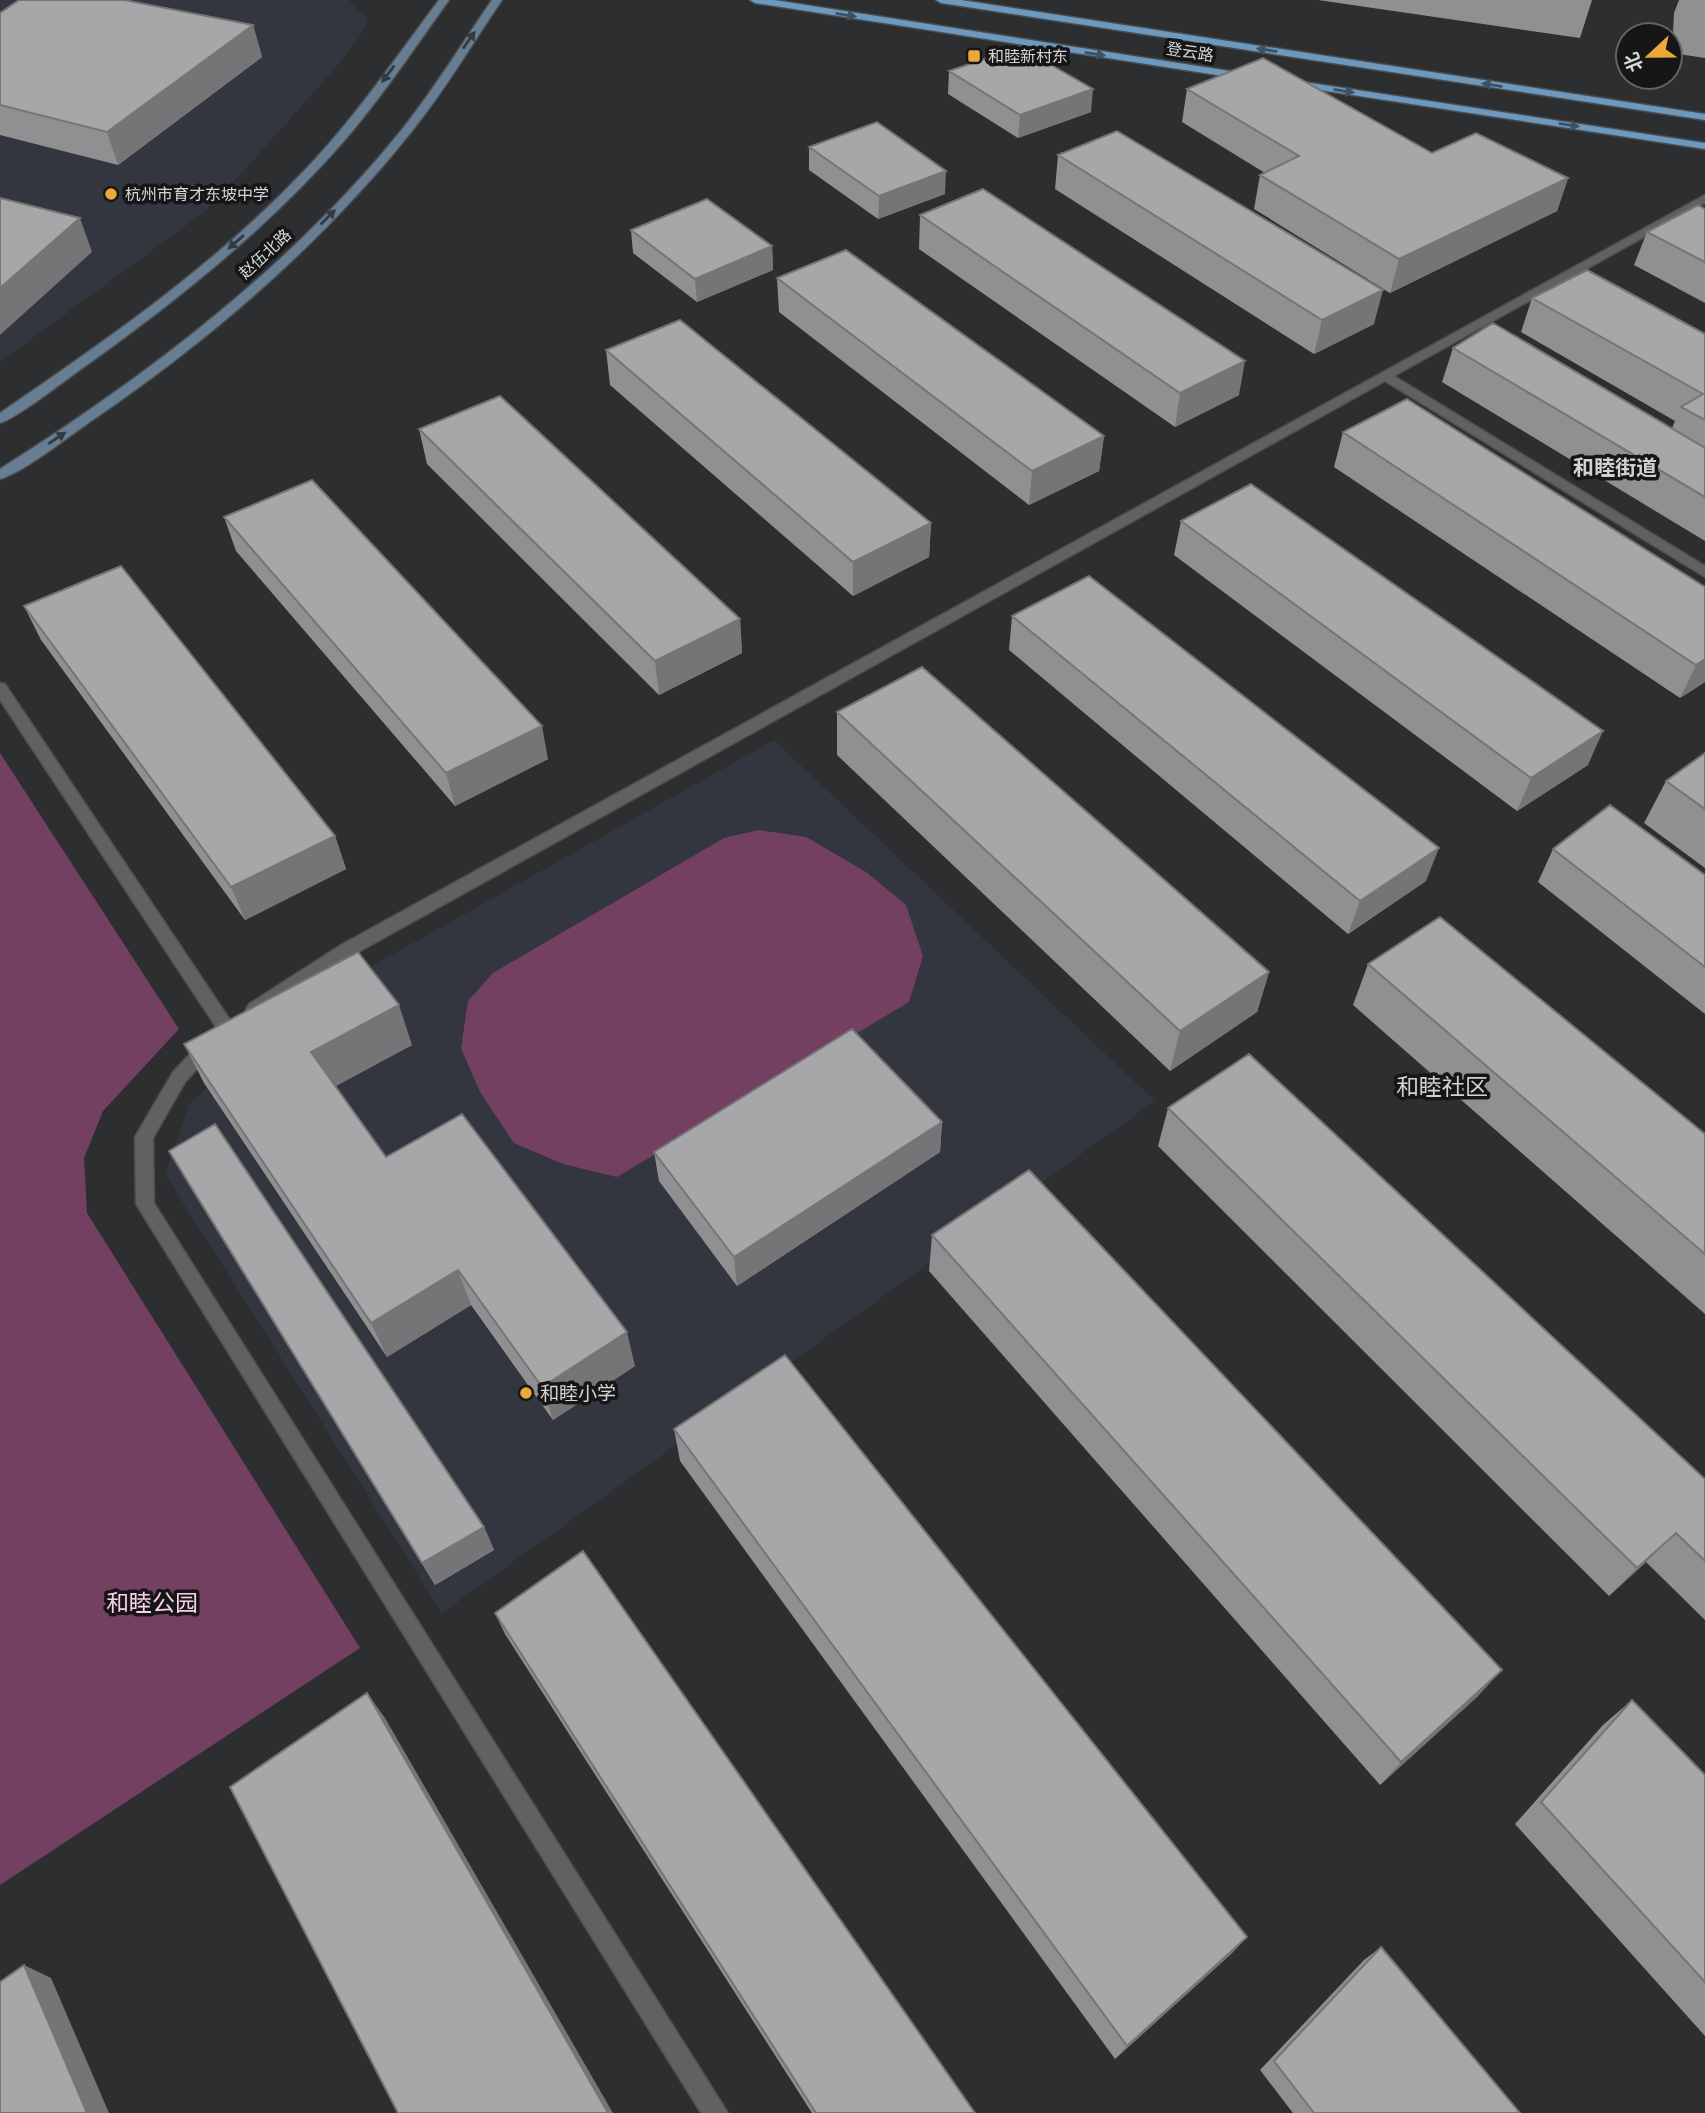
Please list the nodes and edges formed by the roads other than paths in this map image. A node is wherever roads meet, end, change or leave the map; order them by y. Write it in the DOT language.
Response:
graph roads {
  1 [pos="444,0"];
  2 [pos="497,0"];
  3 [pos="755,0"];
  4 [pos="941,0"];
  5 [pos="1256,78"];
  6 [pos="1283,82"];
  7 [pos="1705,117"];
  8 [pos="1705,146"];
  9 [pos="1705,198"];
  10 [pos="1384,375"];
  11 [pos="0,419"];
  12 [pos="0,475"];
  13 [pos="1705,572"];
  14 [pos="0,688"];
  15 [pos="226,1028"];
  16 [pos="716,2113"];
  1 -- 11 [label="main road, 赵伍北路, one-way"];
  12 -- 2 [label="main road, 赵伍北路, one-way"];
  3 -- 5 [label="main road, 登云路, one-way"];
  7 -- 4 [label="main road, 登云路, one-way"];
  6 -- 8 [label="main road, one-way"];
  9 -- 10 [label="street"];
  10 -- 13 [label="street"];
  10 -- 15 [label="street"];
  14 -- 15 [label="street"];
  15 -- 16 [label="street"];
}
